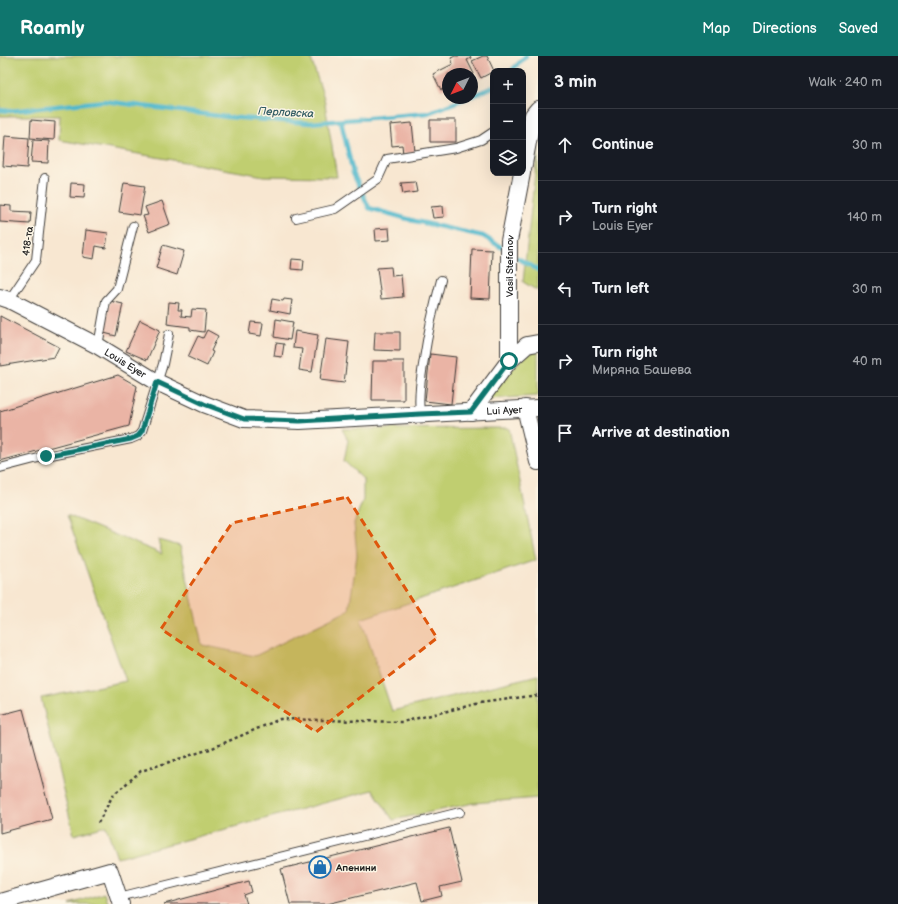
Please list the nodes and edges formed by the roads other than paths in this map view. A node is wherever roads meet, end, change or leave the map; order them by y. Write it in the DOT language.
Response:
graph roads {
  1 [pos="532,114"];
  2 [pos="490,134"];
  3 [pos="526,151"];
  4 [pos="521,176"];
  5 [pos="45,178"];
  6 [pos="296,218"];
  7 [pos="133,226"];
  8 [pos="441,280"];
  9 [pos="5,298"];
  10 [pos="169,334"];
  11 [pos="538,343"];
  12 [pos="98,346"];
  13 [pos="509,361"];
  14 [pos="157,382"];
  15 [pos="532,408"];
  16 [pos="471,412"];
  17 [pos="420,414"];
  18 [pos="538,462"];
  19 [pos="0,468"];
  20 [pos="460,812"];
  21 [pos="120,900"];
  22 [pos="0,902"];
  1 -- 3 [label="street"];
  2 -- 6 [label="lane"];
  4 -- 13 [label="street, Vasil Stefanov"];
  5 -- 9 [label="lane, 418-та"];
  7 -- 12 [label="lane"];
  8 -- 17 [label="lane"];
  9 -- 12 [label="street, Louis Eyer"];
  10 -- 14 [label="lane"];
  11 -- 13 [label="street"];
  12 -- 14 [label="street, Louis Eyer"];
  13 -- 16 [label="street"];
  14 -- 17 [label="street, Louis Eyer"];
  14 -- 19 [label="lane"];
  15 -- 16 [label="street, Lui Ayer"];
  15 -- 18 [label="street"];
  16 -- 17 [label="street, Louis Eyer"];
  20 -- 21 [label="lane"];
  21 -- 22 [label="street"];
}
